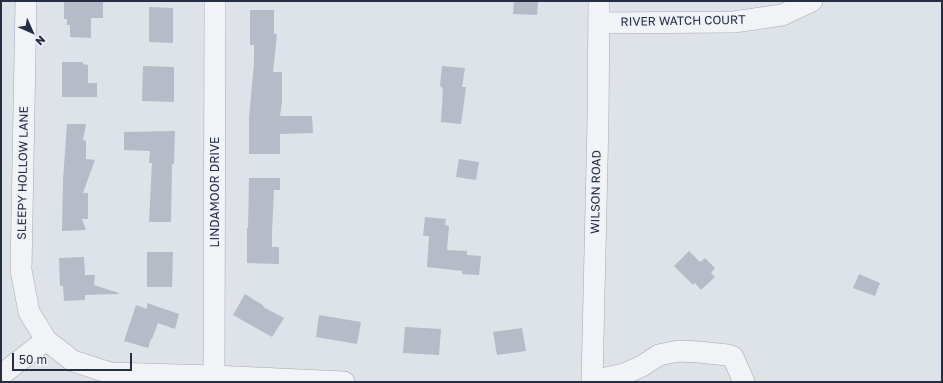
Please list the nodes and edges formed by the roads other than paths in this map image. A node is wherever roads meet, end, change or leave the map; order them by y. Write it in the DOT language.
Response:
graph roads {
  1 [pos="26,1"];
  2 [pos="215,1"];
  3 [pos="599,1"];
  4 [pos="812,1"];
  5 [pos="599,23"];
  6 [pos="46,340"];
  7 [pos="1,375"];
  8 [pos="213,379"];
  9 [pos="344,382"];
  10 [pos="592,382"];
  11 [pos="744,382"];
  1 -- 6 [label="street, SLEEPY HOLLOW LANE"];
  2 -- 8 [label="street, LINDAMOOR DRIVE"];
  3 -- 5 [label="street, WILSON ROAD"];
  4 -- 5 [label="street, RIVER WATCH COURT"];
  5 -- 10 [label="street, WILSON ROAD"];
  6 -- 7 [label="street"];
  6 -- 8 [label="street"];
  8 -- 9 [label="street"];
  10 -- 11 [label="street"];
}
